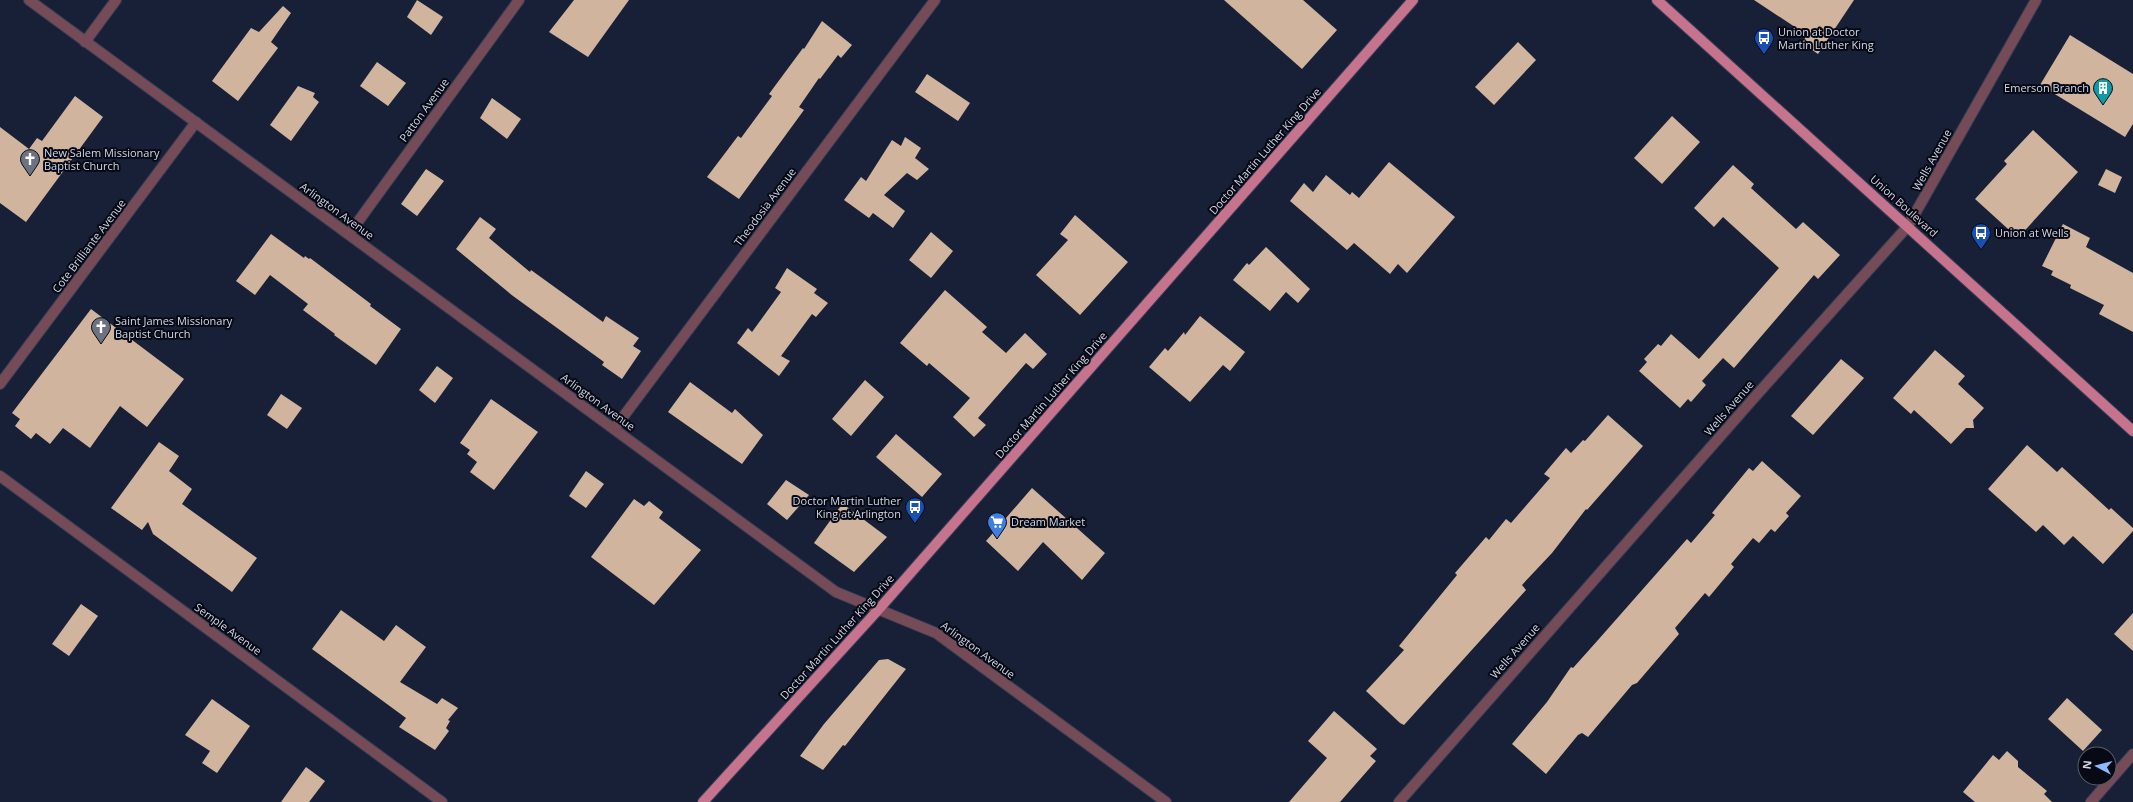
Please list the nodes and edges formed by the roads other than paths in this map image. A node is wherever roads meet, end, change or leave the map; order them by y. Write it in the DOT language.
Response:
graph roads {
  1 [pos="29,0"];
  2 [pos="116,0"];
  3 [pos="519,0"];
  4 [pos="935,0"];
  5 [pos="1413,0"];
  6 [pos="1657,0"];
  7 [pos="2036,0"];
  8 [pos="85,42"];
  9 [pos="196,122"];
  10 [pos="1908,226"];
  11 [pos="349,234"];
  12 [pos="0,384"];
  13 [pos="614,429"];
  14 [pos="2133,431"];
  15 [pos="0,476"];
  16 [pos="880,609"];
  17 [pos="2133,754"];
  18 [pos="442,802"];
  19 [pos="704,802"];
  20 [pos="1166,802"];
  21 [pos="1399,802"];
  22 [pos="2091,802"];
  1 -- 8 [label="street, Arlington Avenue"];
  2 -- 8 [label="street"];
  3 -- 11 [label="street, Patton Avenue"];
  4 -- 13 [label="street, Theodosia Avenue"];
  5 -- 16 [label="main road, Doctor Martin Luther King Drive"];
  6 -- 10 [label="main road, Union Boulevard"];
  7 -- 10 [label="street, Wells Avenue"];
  8 -- 9 [label="street, Arlington Avenue"];
  9 -- 11 [label="street, Arlington Avenue"];
  9 -- 12 [label="street, Cote Brilliante Avenue"];
  10 -- 14 [label="main road, Union Boulevard"];
  10 -- 21 [label="street, Wells Avenue"];
  11 -- 13 [label="street, Arlington Avenue"];
  13 -- 16 [label="street, Arlington Avenue"];
  15 -- 18 [label="street, Semple Avenue"];
  16 -- 19 [label="main road, Doctor Martin Luther King Drive"];
  16 -- 20 [label="street, Arlington Avenue"];
  17 -- 22 [label="street"];
}
